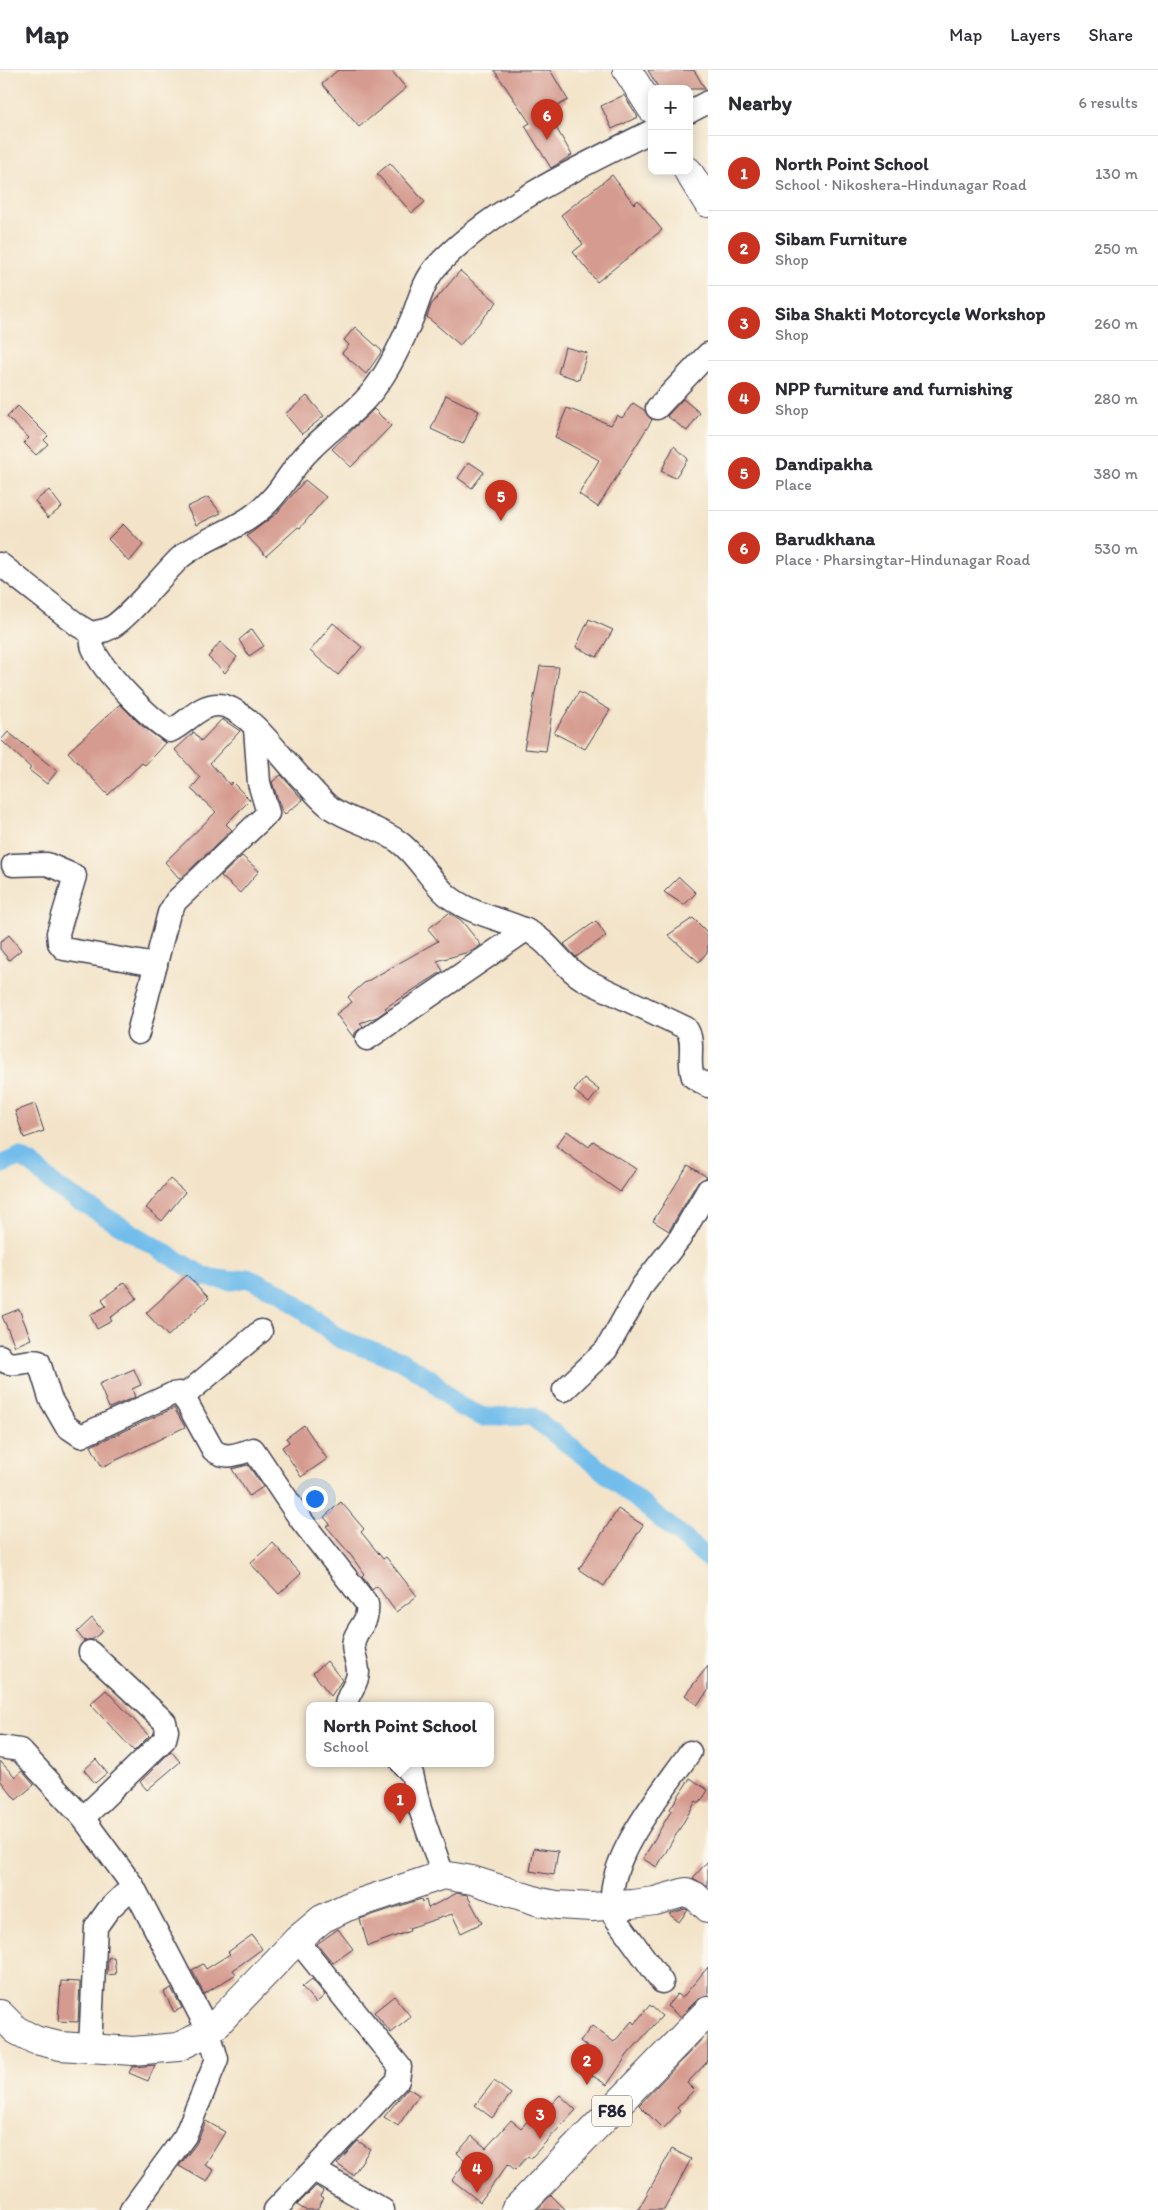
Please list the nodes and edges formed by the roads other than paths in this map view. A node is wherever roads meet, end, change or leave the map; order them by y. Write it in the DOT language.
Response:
graph roads {
  1 [pos="627,70"];
  2 [pos="708,102"];
  3 [pos="648,103"];
  4 [pos="693,110"];
  5 [pos="648,133"];
  6 [pos="690,175"];
  7 [pos="708,203"];
  8 [pos="708,354"];
  9 [pos="657,408"];
  10 [pos="0,564"];
  11 [pos="91,633"];
  12 [pos="255,728"];
  13 [pos="13,865"];
  14 [pos="526,930"];
  15 [pos="156,965"];
  16 [pos="138,1033"];
  17 [pos="367,1039"];
  18 [pos="708,1086"];
  19 [pos="708,1190"];
  20 [pos="260,1331"];
  21 [pos="0,1356"];
  22 [pos="564,1390"];
  23 [pos="182,1397"];
  24 [pos="90,1652"];
  25 [pos="346,1702"];
  26 [pos="0,1748"];
  27 [pos="690,1752"];
  28 [pos="406,1767"];
  29 [pos="83,1818"];
  30 [pos="443,1876"];
  31 [pos="133,1886"];
  32 [pos="610,1906"];
  33 [pos="708,1908"];
  34 [pos="297,1940"];
  35 [pos="662,1982"];
  36 [pos="708,2011"];
  37 [pos="0,2014"];
  38 [pos="209,2032"];
  39 [pos="90,2047"];
  40 [pos="314,2170"];
  41 [pos="131,2210"];
  42 [pos="275,2210"];
  43 [pos="382,2210"];
  44 [pos="515,2210"];
  1 -- 3 [label="main road"];
  2 -- 4 [label="street"];
  5 -- 11 [label="street"];
  6 -- 7 [label="main road"];
  8 -- 9 [label="street"];
  10 -- 11 [label="street"];
  11 -- 12 [label="street"];
  12 -- 14 [label="street"];
  12 -- 15 [label="street"];
  13 -- 15 [label="street"];
  14 -- 17 [label="street"];
  14 -- 18 [label="street"];
  15 -- 16 [label="street"];
  19 -- 22 [label="street"];
  20 -- 23 [label="street"];
  21 -- 23 [label="street"];
  23 -- 25 [label="street"];
  24 -- 29 [label="street"];
  26 -- 29 [label="street"];
  27 -- 32 [label="street"];
  28 -- 30 [label="street"];
  29 -- 31 [label="street"];
  30 -- 32 [label="main road"];
  30 -- 34 [label="main road"];
  31 -- 38 [label="street"];
  31 -- 39 [label="street"];
  32 -- 33 [label="main road"];
  32 -- 35 [label="street"];
  34 -- 38 [label="main road"];
  34 -- 40 [label="street"];
  36 -- 44 [label="main road, F86"];
  37 -- 39 [label="main road"];
  38 -- 39 [label="main road"];
  38 -- 41 [label="street"];
  40 -- 42 [label="street"];
  40 -- 43 [label="street"];
}
